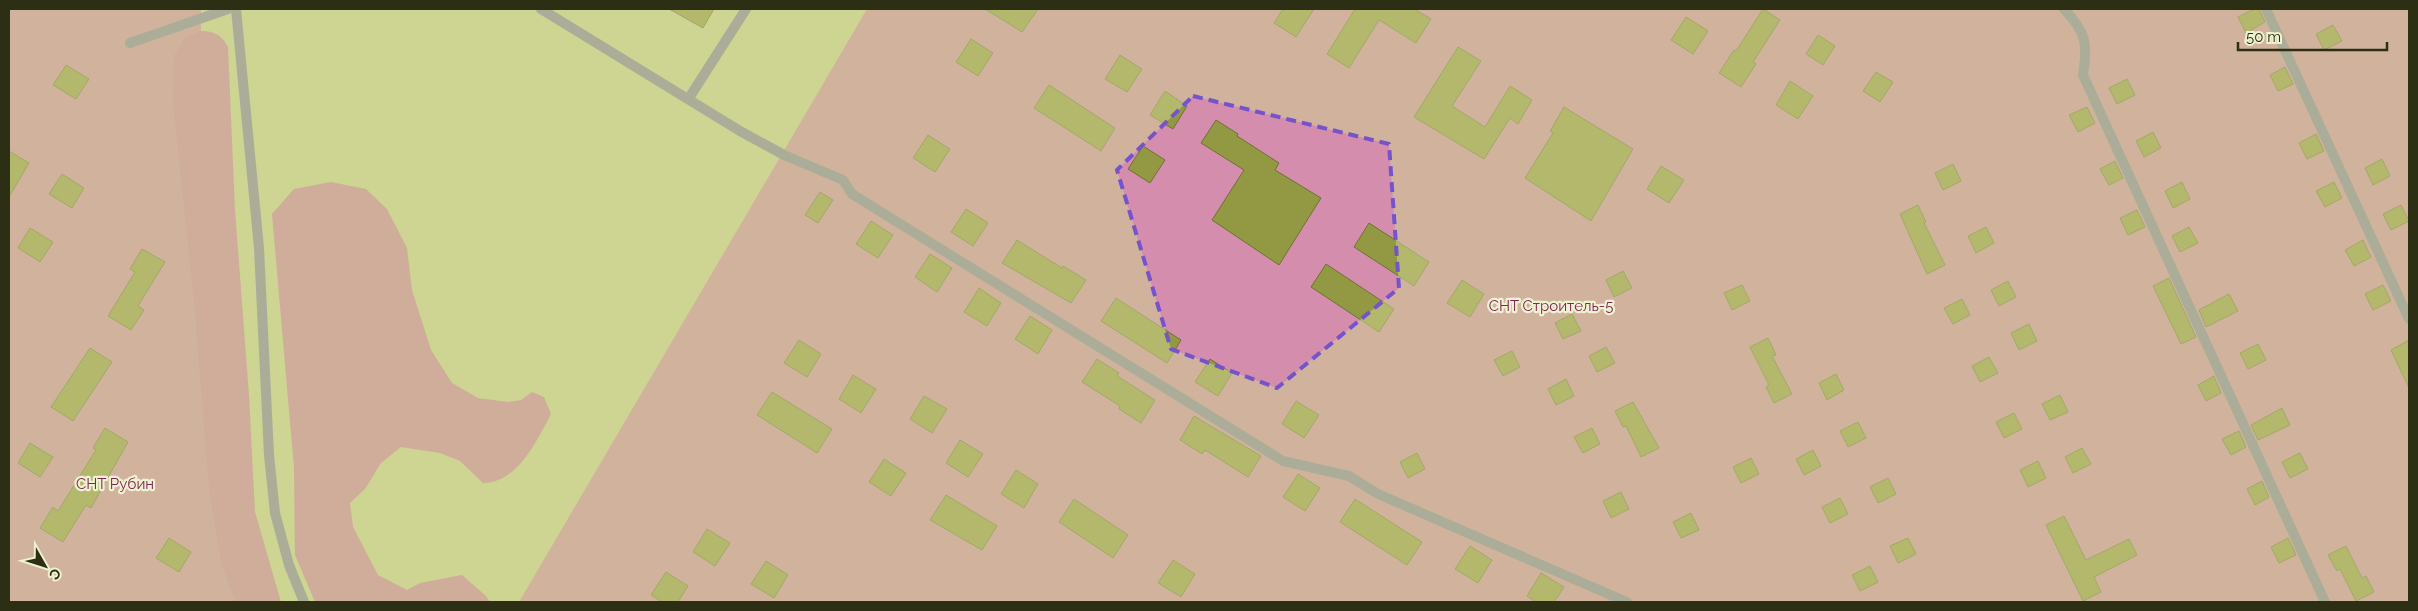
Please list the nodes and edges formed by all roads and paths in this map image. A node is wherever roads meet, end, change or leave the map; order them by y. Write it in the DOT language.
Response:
graph roads {
  1 [pos="228,9"];
  2 [pos="236,9"];
  3 [pos="746,9"];
  4 [pos="2064,9"];
  5 [pos="2266,9"];
  6 [pos="547,10"];
  7 [pos="130,43"];
  8 [pos="689,98"];
  9 [pos="2409,318"];
  10 [pos="304,602"];
  11 [pos="1627,602"];
  12 [pos="2326,602"];
  1 -- 7 [label="street"];
  2 -- 10 [label="street"];
  3 -- 8 [label="street"];
  4 -- 12 [label="street"];
  5 -- 9 [label="street"];
  6 -- 8 [label="street"];
  8 -- 11 [label="street"];
}
